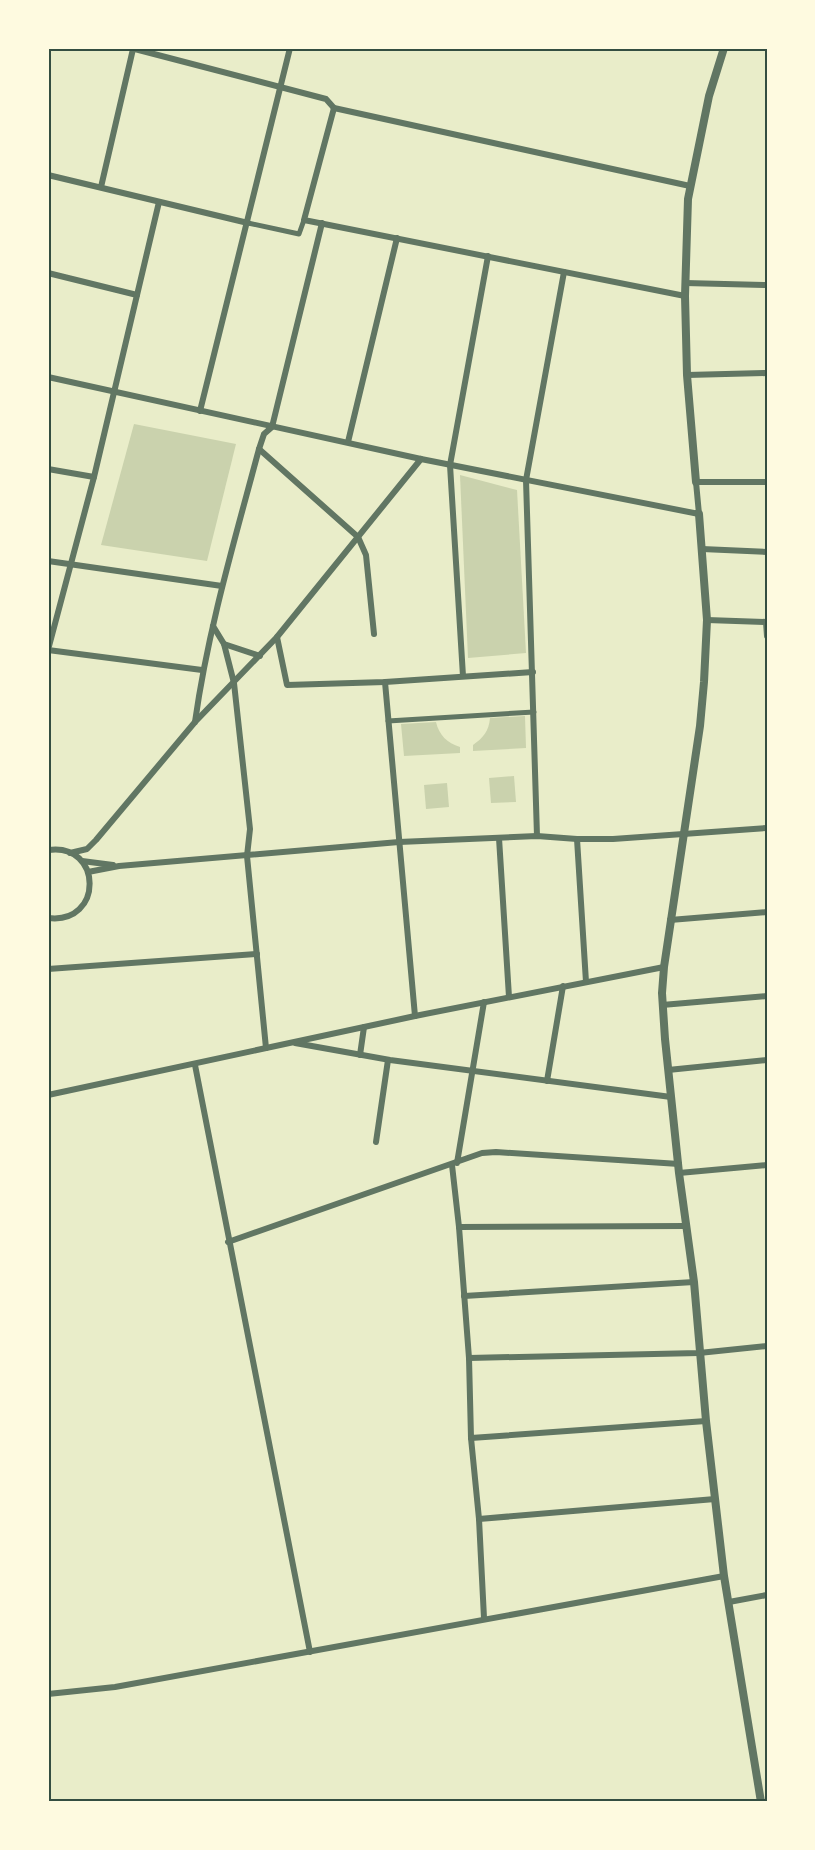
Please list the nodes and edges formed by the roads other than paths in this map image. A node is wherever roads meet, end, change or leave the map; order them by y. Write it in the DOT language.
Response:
graph roads {
  1 [pos="132,48"];
  2 [pos="290,48"];
  3 [pos="724,48"];
  4 [pos="282,86"];
  5 [pos="334,108"];
  6 [pos="48,175"];
  7 [pos="690,186"];
  8 [pos="101,187"];
  9 [pos="159,202"];
  10 [pos="304,220"];
  11 [pos="248,222"];
  12 [pos="322,223"];
  13 [pos="397,238"];
  14 [pos="488,256"];
  15 [pos="564,272"];
  16 [pos="48,273"];
  17 [pos="685,283"];
  18 [pos="767,285"];
  19 [pos="137,295"];
  20 [pos="685,296"];
  21 [pos="767,373"];
  22 [pos="687,375"];
  23 [pos="48,376"];
  24 [pos="115,392"];
  25 [pos="200,411"];
  26 [pos="272,427"];
  27 [pos="348,442"];
  28 [pos="259,449"];
  29 [pos="421,459"];
  30 [pos="450,465"];
  31 [pos="48,469"];
  32 [pos="94,477"];
  33 [pos="526,480"];
  34 [pos="696,482"];
  35 [pos="767,482"];
  36 [pos="699,514"];
  37 [pos="358,537"];
  38 [pos="702,549"];
  39 [pos="767,552"];
  40 [pos="48,561"];
  41 [pos="72,564"];
  42 [pos="222,586"];
  43 [pos="707,620"];
  44 [pos="766,622"];
  45 [pos="213,626"];
  46 [pos="374,634"];
  47 [pos="767,636"];
  48 [pos="277,637"];
  49 [pos="224,644"];
  50 [pos="48,650"];
  51 [pos="260,656"];
  52 [pos="202,670"];
  53 [pos="533,672"];
  54 [pos="463,676"];
  55 [pos="385,682"];
  56 [pos="234,683"];
  57 [pos="534,712"];
  58 [pos="388,721"];
  59 [pos="195,722"];
  60 [pos="767,828"];
  61 [pos="684,835"];
  62 [pos="537,836"];
  63 [pos="499,838"];
  64 [pos="577,839"];
  65 [pos="399,842"];
  66 [pos="48,850"];
  67 [pos="70,852"];
  68 [pos="247,856"];
  69 [pos="82,861"];
  70 [pos="119,866"];
  71 [pos="88,872"];
  72 [pos="767,912"];
  73 [pos="48,919"];
  74 [pos="670,920"];
  75 [pos="257,954"];
  76 [pos="664,967"];
  77 [pos="48,969"];
  78 [pos="586,982"];
  79 [pos="563,986"];
  80 [pos="767,996"];
  81 [pos="509,997"];
  82 [pos="484,1002"];
  83 [pos="662,1005"];
  84 [pos="415,1016"];
  85 [pos="364,1027"];
  86 [pos="291,1043"];
  87 [pos="266,1048"];
  88 [pos="360,1055"];
  89 [pos="388,1060"];
  90 [pos="767,1060"];
  91 [pos="195,1065"];
  92 [pos="669,1070"];
  93 [pos="472,1071"];
  94 [pos="547,1081"];
  95 [pos="48,1095"];
  96 [pos="671,1097"];
  97 [pos="376,1142"];
  98 [pos="454,1164"];
  99 [pos="767,1165"];
  100 [pos="679,1169"];
  101 [pos="686,1226"];
  102 [pos="459,1227"];
  103 [pos="228,1242"];
  104 [pos="694,1282"];
  105 [pos="464,1296"];
  106 [pos="767,1346"];
  107 [pos="699,1353"];
  108 [pos="469,1358"];
  109 [pos="706,1421"];
  110 [pos="471,1438"];
  111 [pos="715,1498"];
  112 [pos="479,1519"];
  113 [pos="724,1576"];
  114 [pos="767,1595"];
  115 [pos="729,1602"];
  116 [pos="484,1618"];
  117 [pos="310,1652"];
  118 [pos="48,1694"];
  119 [pos="761,1802"];
  1 -- 4 [label="street"];
  1 -- 8 [label="street"];
  2 -- 4 [label="street"];
  3 -- 7 [label="street"];
  4 -- 5 [label="street"];
  4 -- 11 [label="street"];
  5 -- 7 [label="street"];
  5 -- 10 [label="street"];
  6 -- 8 [label="street"];
  7 -- 17 [label="street"];
  8 -- 9 [label="street"];
  9 -- 11 [label="street"];
  9 -- 19 [label="street"];
  10 -- 11 [label="street"];
  10 -- 12 [label="street"];
  11 -- 25 [label="street"];
  12 -- 13 [label="street"];
  12 -- 26 [label="street"];
  13 -- 14 [label="street"];
  13 -- 27 [label="street"];
  14 -- 15 [label="street"];
  14 -- 30 [label="street"];
  15 -- 20 [label="street"];
  15 -- 33 [label="street"];
  16 -- 19 [label="street"];
  17 -- 18 [label="street"];
  17 -- 20 [label="street"];
  19 -- 24 [label="street"];
  20 -- 22 [label="street"];
  21 -- 22 [label="street"];
  22 -- 34 [label="street"];
  23 -- 24 [label="street"];
  24 -- 25 [label="street"];
  24 -- 32 [label="street"];
  25 -- 26 [label="street"];
  26 -- 27 [label="street"];
  26 -- 28 [label="street"];
  27 -- 29 [label="street"];
  28 -- 37 [label="street"];
  28 -- 42 [label="street"];
  29 -- 30 [label="street"];
  29 -- 37 [label="street"];
  30 -- 33 [label="street"];
  30 -- 54 [label="street"];
  31 -- 32 [label="street"];
  32 -- 41 [label="street"];
  33 -- 36 [label="street"];
  33 -- 53 [label="street"];
  34 -- 35 [label="street"];
  34 -- 36 [label="street"];
  36 -- 38 [label="street"];
  37 -- 46 [label="street"];
  37 -- 48 [label="street"];
  38 -- 39 [label="street"];
  38 -- 43 [label="street"];
  40 -- 41 [label="street"];
  41 -- 42 [label="street"];
  41 -- 50 [label="street"];
  42 -- 45 [label="street"];
  43 -- 44 [label="street"];
  43 -- 61 [label="street"];
  44 -- 47 [label="street"];
  45 -- 49 [label="street"];
  45 -- 52 [label="street"];
  48 -- 51 [label="street"];
  48 -- 55 [label="street"];
  49 -- 51 [label="street"];
  49 -- 56 [label="street"];
  50 -- 52 [label="street"];
  51 -- 56 [label="street"];
  52 -- 59 [label="street"];
  53 -- 54 [label="street"];
  53 -- 57 [label="street"];
  54 -- 55 [label="street"];
  55 -- 58 [label="street"];
  56 -- 59 [label="street"];
  56 -- 68 [label="street"];
  57 -- 58 [label="street"];
  57 -- 62 [label="street"];
  58 -- 65 [label="street"];
  59 -- 67 [label="street"];
  60 -- 61 [label="street"];
  61 -- 64 [label="street"];
  61 -- 74 [label="street"];
  62 -- 63 [label="street"];
  62 -- 64 [label="street"];
  63 -- 65 [label="street"];
  63 -- 81 [label="street"];
  64 -- 78 [label="street"];
  65 -- 68 [label="street"];
  65 -- 84 [label="street"];
  66 -- 67 [label="street"];
  67 -- 69 [label="street"];
  68 -- 70 [label="street"];
  68 -- 75 [label="street"];
  69 -- 70 [label="street"];
  69 -- 71 [label="street"];
  70 -- 71 [label="street"];
  71 -- 73 [label="street"];
  72 -- 74 [label="street"];
  74 -- 76 [label="street"];
  75 -- 77 [label="street"];
  75 -- 87 [label="street"];
  76 -- 78 [label="street"];
  76 -- 83 [label="street"];
  78 -- 79 [label="street"];
  79 -- 81 [label="street"];
  79 -- 94 [label="street"];
  80 -- 83 [label="street"];
  81 -- 82 [label="street"];
  82 -- 84 [label="street"];
  82 -- 93 [label="street"];
  83 -- 92 [label="street"];
  84 -- 85 [label="street"];
  85 -- 86 [label="street"];
  85 -- 88 [label="street"];
  86 -- 87 [label="street"];
  86 -- 88 [label="street"];
  87 -- 91 [label="street"];
  88 -- 89 [label="street"];
  89 -- 93 [label="street"];
  89 -- 97 [label="street"];
  90 -- 92 [label="street"];
  91 -- 95 [label="street"];
  91 -- 103 [label="street"];
  92 -- 96 [label="street"];
  93 -- 94 [label="street"];
  93 -- 98 [label="street"];
  94 -- 96 [label="street"];
  96 -- 100 [label="street"];
  98 -- 100 [label="street"];
  98 -- 102 [label="street"];
  98 -- 103 [label="street"];
  99 -- 100 [label="street"];
  100 -- 101 [label="street"];
  101 -- 102 [label="street"];
  101 -- 104 [label="street"];
  102 -- 105 [label="street"];
  103 -- 117 [label="street"];
  104 -- 105 [label="street"];
  104 -- 107 [label="street"];
  105 -- 108 [label="street"];
  106 -- 107 [label="street"];
  107 -- 108 [label="street"];
  107 -- 109 [label="street"];
  108 -- 110 [label="street"];
  109 -- 110 [label="street"];
  109 -- 111 [label="street"];
  110 -- 112 [label="street"];
  111 -- 112 [label="street"];
  111 -- 113 [label="street"];
  112 -- 116 [label="street"];
  113 -- 115 [label="street"];
  113 -- 116 [label="street"];
  114 -- 115 [label="street"];
  115 -- 119 [label="street"];
  116 -- 117 [label="street"];
  117 -- 118 [label="street"];
}
